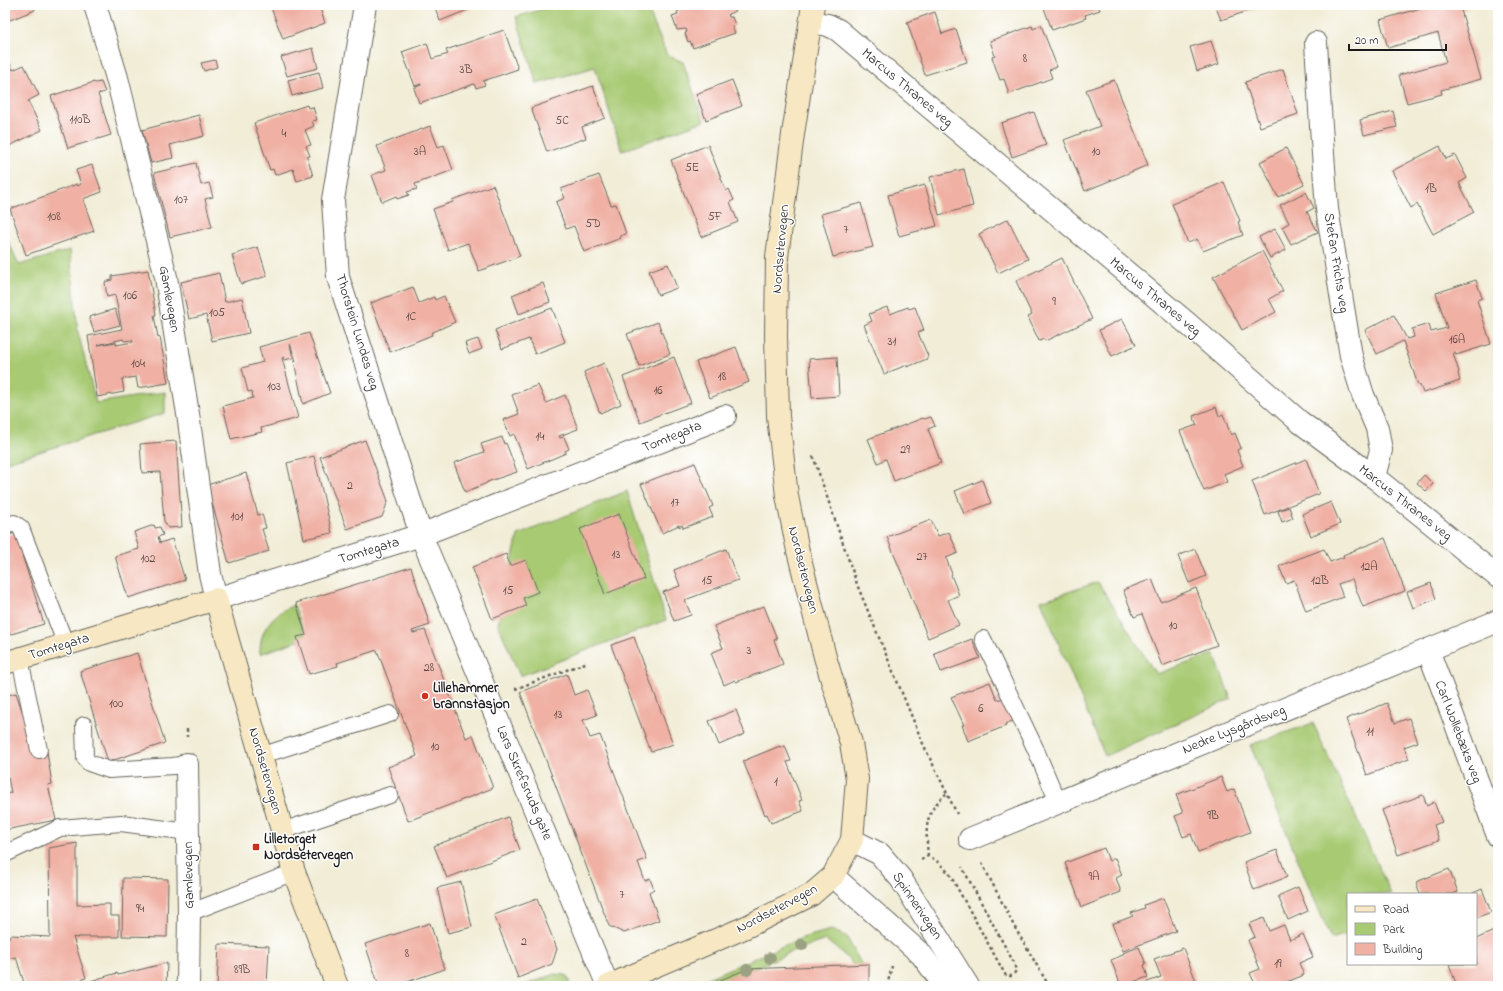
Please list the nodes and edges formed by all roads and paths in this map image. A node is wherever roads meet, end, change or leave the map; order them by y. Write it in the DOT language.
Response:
graph roads {
  1 [pos="95,5"];
  2 [pos="365,5"];
  3 [pos="812,14"];
  4 [pos="1316,43"];
  5 [pos="724,416"];
  6 [pos="812,455"];
  7 [pos="1374,477"];
  8 [pos="5,526"];
  9 [pos="421,535"];
  10 [pos="1498,577"];
  11 [pos="216,599"];
  12 [pos="1498,621"];
  13 [pos="983,639"];
  14 [pos="66,645"];
  15 [pos="1428,650"];
  16 [pos="13,661"];
  17 [pos="588,662"];
  18 [pos="489,698"];
  19 [pos="390,714"];
  20 [pos="84,725"];
  21 [pos="39,750"];
  22 [pos="260,756"];
  23 [pos="187,764"];
  24 [pos="946,794"];
  25 [pos="390,795"];
  26 [pos="1058,802"];
  27 [pos="953,818"];
  28 [pos="282,831"];
  29 [pos="188,832"];
  30 [pos="1498,836"];
  31 [pos="970,839"];
  32 [pos="852,840"];
  33 [pos="5,854"];
  34 [pos="928,856"];
  35 [pos="921,860"];
  36 [pos="958,861"];
  37 [pos="294,872"];
  38 [pos="833,876"];
  39 [pos="189,913"];
  40 [pos="891,970"];
  41 [pos="188,986"];
  42 [pos="337,986"];
  43 [pos="608,986"];
  44 [pos="887,986"];
  45 [pos="945,986"];
  46 [pos="968,986"];
  47 [pos="1049,986"];
  1 -- 11 [label="street, Gamlevegen"];
  2 -- 9 [label="street, Thorstein Lundes veg"];
  3 -- 7 [label="street, Marcus Thranes veg"];
  3 -- 32 [label="main road, Nordsetervegen"];
  4 -- 7 [label="street, Stefan Frichs veg"];
  5 -- 9 [label="street, Tomtegata"];
  6 -- 24 [label="path"];
  7 -- 10 [label="street, Marcus Thranes veg"];
  8 -- 14 [label="lane"];
  9 -- 11 [label="street, Tomtegata"];
  9 -- 18 [label="street, Lars Skrefsruds gate"];
  11 -- 14 [label="main road, Tomtegata"];
  11 -- 22 [label="main road, Nordsetervegen"];
  12 -- 15 [label="street, Nedre Lysgårdsveg"];
  13 -- 26 [label="lane"];
  14 -- 16 [label="main road, Tomtegata"];
  15 -- 26 [label="street, Nedre Lysgårdsveg"];
  15 -- 30 [label="street, Carl Wollebæks veg"];
  16 -- 21 [label="lane"];
  17 -- 18 [label="path"];
  18 -- 43 [label="street, Lars Skrefsruds gate"];
  19 -- 22 [label="lane"];
  20 -- 23 [label="lane"];
  22 -- 28 [label="main road, Nordsetervegen"];
  23 -- 29 [label="street, Gamlevegen"];
  24 -- 27 [label="path"];
  24 -- 34 [label="path"];
  25 -- 28 [label="lane"];
  26 -- 31 [label="street, Nedre Lysgårdsveg"];
  28 -- 37 [label="main road, Nordsetervegen"];
  29 -- 33 [label="lane"];
  29 -- 39 [label="street, Gamlevegen"];
  31 -- 47 [label="path"];
  32 -- 38 [label="main road, Nordsetervegen"];
  32 -- 46 [label="street, Spinnerivegen"];
  34 -- 35 [label="path"];
  34 -- 36 [label="path"];
  37 -- 39 [label="lane"];
  37 -- 42 [label="main road, Nordsetervegen"];
  38 -- 43 [label="main road, Nordsetervegen"];
  38 -- 45 [label="street, Spinnerivegen"];
  39 -- 41 [label="street, Gamlevegen"];
  40 -- 44 [label="path"];
}
